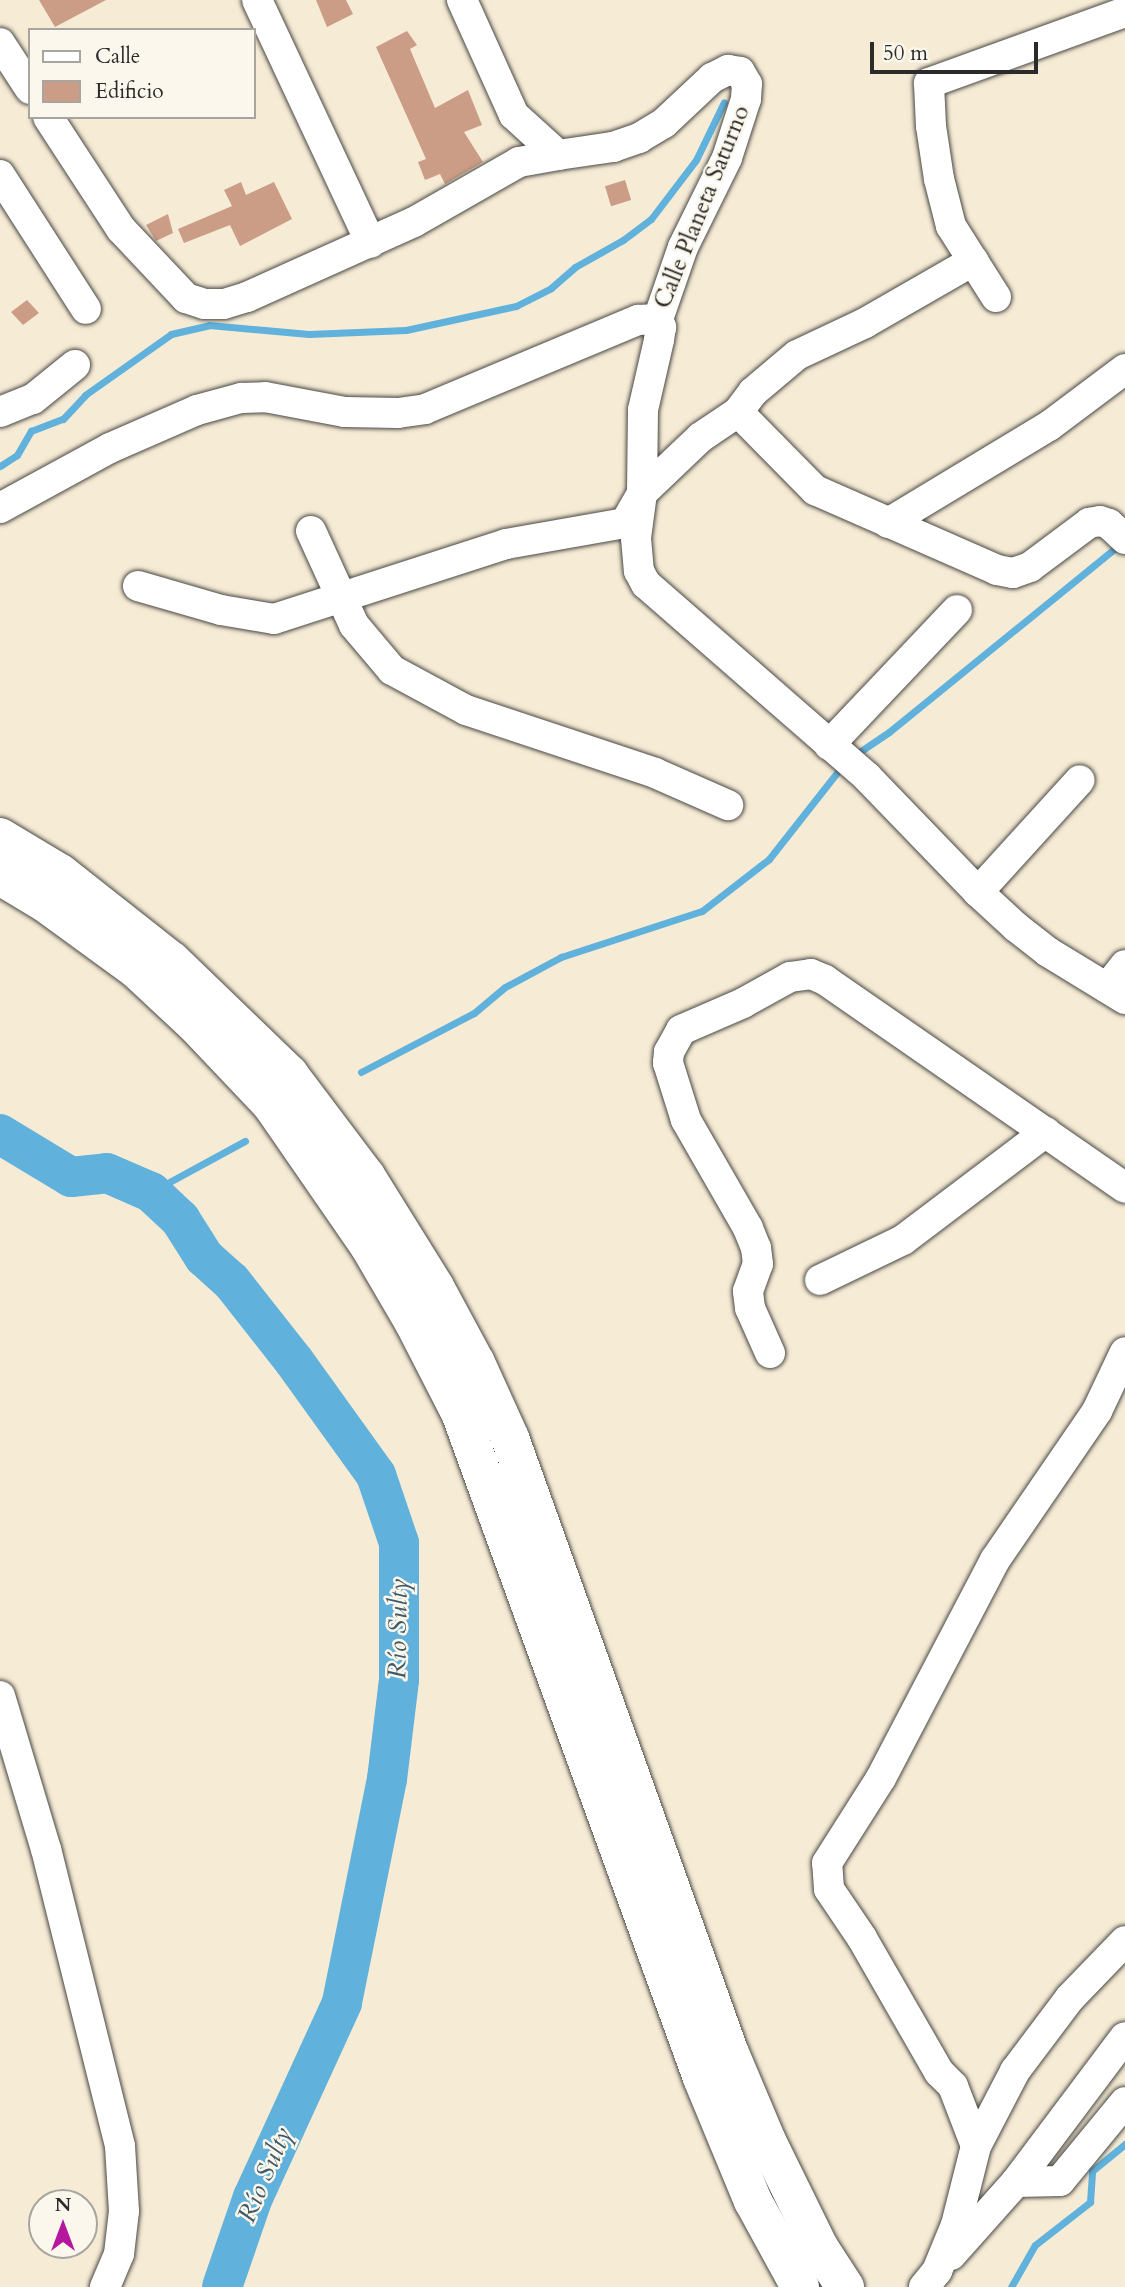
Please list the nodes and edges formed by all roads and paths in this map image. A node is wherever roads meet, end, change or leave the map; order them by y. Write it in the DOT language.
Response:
graph roads {
  1 [pos="257,0"];
  2 [pos="462,0"];
  3 [pos="1125,12"];
  4 [pos="0,43"];
  5 [pos="28,86"];
  6 [pos="49,119"];
  7 [pos="558,155"];
  8 [pos="0,175"];
  9 [pos="371,243"];
  10 [pos="973,261"];
  11 [pos="996,297"];
  12 [pos="86,309"];
  13 [pos="658,319"];
  14 [pos="75,365"];
  15 [pos="1125,369"];
  16 [pos="0,412"];
  17 [pos="738,412"];
  18 [pos="642,493"];
  19 [pos="0,508"];
  20 [pos="888,523"];
  21 [pos="310,531"];
  22 [pos="1125,539"];
  23 [pos="138,586"];
  24 [pos="341,597"];
  25 [pos="957,610"];
  26 [pos="829,745"];
  27 [pos="1080,780"];
  28 [pos="728,805"];
  29 [pos="0,836"];
  30 [pos="0,876"];
  31 [pos="978,892"];
  32 [pos="1119,984"];
  33 [pos="1046,1132"];
  34 [pos="1125,1188"];
  35 [pos="820,1280"];
  36 [pos="1125,1352"];
  37 [pos="770,1353"];
  38 [pos="1118,1396"];
  39 [pos="0,1696"];
  40 [pos="1125,1941"];
  41 [pos="1125,2037"];
  42 [pos="1125,2102"];
  43 [pos="976,2146"];
  44 [pos="1016,2182"];
  45 [pos="930,2279"];
  46 [pos="105,2287"];
  47 [pos="800,2287"];
  48 [pos="845,2287"];
  1 -- 9 [label="street"];
  2 -- 7 [label="street"];
  3 -- 10 [label="street"];
  4 -- 5 [label="street"];
  6 -- 9 [label="street"];
  7 -- 9 [label="street"];
  7 -- 13 [label="street, Calle Planeta Saturno"];
  8 -- 12 [label="street"];
  10 -- 11 [label="street"];
  10 -- 17 [label="street"];
  13 -- 18 [label="street"];
  13 -- 19 [label="street"];
  14 -- 16 [label="street"];
  15 -- 20 [label="street"];
  17 -- 18 [label="street"];
  17 -- 20 [label="street"];
  18 -- 24 [label="street"];
  18 -- 26 [label="street"];
  20 -- 22 [label="street"];
  21 -- 24 [label="street"];
  23 -- 24 [label="street"];
  24 -- 28 [label="street"];
  25 -- 26 [label="street"];
  26 -- 31 [label="street"];
  27 -- 31 [label="street"];
  29 -- 48 [label="highway"];
  30 -- 47 [label="highway"];
  31 -- 32 [label="street"];
  33 -- 34 [label="street"];
  33 -- 35 [label="street"];
  33 -- 37 [label="street"];
  36 -- 38 [label="street"];
  38 -- 43 [label="street"];
  39 -- 46 [label="street"];
  40 -- 43 [label="street"];
  41 -- 44 [label="street"];
  42 -- 44 [label="street"];
  43 -- 45 [label="street"];
  44 -- 45 [label="street"];
}
